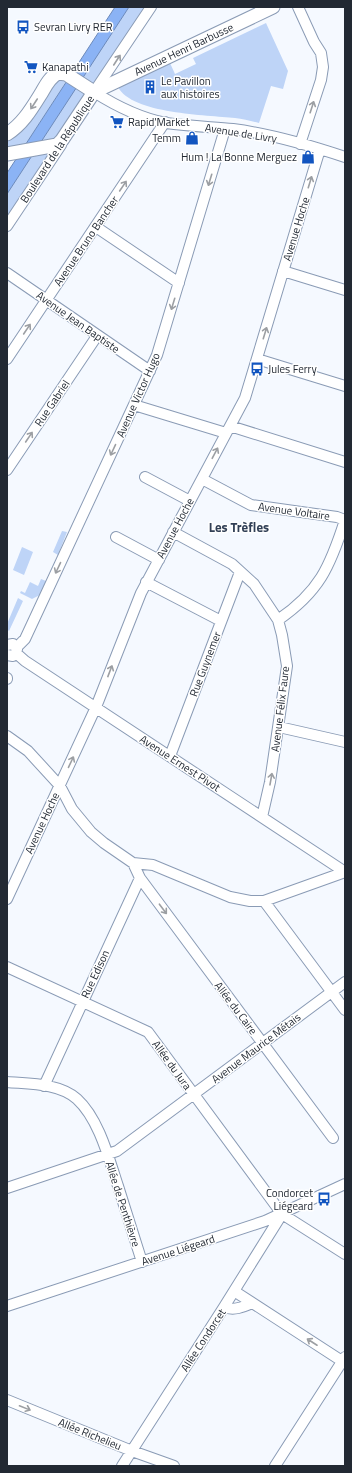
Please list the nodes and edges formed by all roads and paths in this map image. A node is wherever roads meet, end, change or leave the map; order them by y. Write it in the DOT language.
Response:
graph roads {
  1 [pos="151,7"];
  2 [pos="273,7"];
  3 [pos="298,7"];
  4 [pos="90,89"];
  5 [pos="165,122"];
  6 [pos="225,129"];
  7 [pos="7,134"];
  8 [pos="62,140"];
  9 [pos="300,144"];
  10 [pos="320,149"];
  11 [pos="12,154"];
  12 [pos="345,157"];
  13 [pos="7,226"];
  14 [pos="96,227"];
  15 [pos="283,271"];
  16 [pos="7,273"];
  17 [pos="179,283"];
  18 [pos="345,290"];
  19 [pos="47,299"];
  20 [pos="97,336"];
  21 [pos="7,358"];
  22 [pos="257,360"];
  23 [pos="150,371"];
  24 [pos="345,386"];
  25 [pos="134,404"];
  26 [pos="228,430"];
  27 [pos="345,462"];
  28 [pos="8,466"];
  29 [pos="146,477"];
  30 [pos="202,479"];
  31 [pos="190,501"];
  32 [pos="345,520"];
  33 [pos="173,532"];
  34 [pos="116,537"];
  35 [pos="159,560"];
  36 [pos="240,572"];
  37 [pos="146,582"];
  38 [pos="278,620"];
  39 [pos="221,621"];
  40 [pos="11,647"];
  41 [pos="96,707"];
  42 [pos="279,727"];
  43 [pos="7,736"];
  44 [pos="345,742"];
  45 [pos="170,756"];
  46 [pos="60,786"];
  47 [pos="262,817"];
  48 [pos="133,863"];
  49 [pos="345,872"];
  50 [pos="140,878"];
  51 [pos="7,899"];
  52 [pos="264,901"];
  53 [pos="7,967"];
  54 [pos="345,982"];
  55 [pos="331,992"];
  56 [pos="82,1002"];
  57 [pos="345,1010"];
  58 [pos="262,1043"];
  59 [pos="7,1082"];
  60 [pos="44,1086"];
  61 [pos="194,1094"];
  62 [pos="333,1138"];
  63 [pos="107,1155"];
  64 [pos="345,1184"];
  65 [pos="7,1188"];
  66 [pos="282,1214"];
  67 [pos="345,1254"];
  68 [pos="142,1262"];
  69 [pos="234,1291"];
  70 [pos="252,1303"];
  71 [pos="7,1306"];
  72 [pos="224,1307"];
  73 [pos="344,1360"];
  74 [pos="7,1400"];
  75 [pos="132,1451"];
  76 [pos="122,1466"];
  77 [pos="174,1466"];
  78 [pos="275,1466"];
  4 -- 1 [label="street, one-way"];
  2 -- 4 [label="main road, Avenue Henri Barbusse"];
  9 -- 3 [label="street, one-way"];
  4 -- 5 [label="street, Avenue de Livry"];
  4 -- 7 [label="main road, one-way"];
  4 -- 8 [label="main road, Boulevard de la République"];
  5 -- 6 [label="street, Avenue de Livry"];
  14 -- 5 [label="street, Avenue Bruno Bancher, one-way"];
  6 -- 9 [label="street, Avenue de Livry"];
  6 -- 17 [label="street, Avenue Victor Hugo, one-way"];
  8 -- 11 [label="main road"];
  8 -- 13 [label="street, Boulevard de la République"];
  9 -- 10 [label="street, Avenue de Livry"];
  10 -- 12 [label="street, Avenue de Livry"];
  15 -- 10 [label="street, Avenue Hoche, one-way"];
  14 -- 17 [label="street"];
  14 -- 19 [label="street, Avenue Bruno Bancher"];
  15 -- 18 [label="street"];
  22 -- 15 [label="street, Avenue Hoche, one-way"];
  16 -- 19 [label="street, Avenue Jean Baptiste"];
  17 -- 23 [label="street, Avenue Victor Hugo, one-way"];
  19 -- 20 [label="street, Avenue Jean Baptiste"];
  21 -- 19 [label="street, Avenue Bruno Bancher, one-way"];
  20 -- 23 [label="street, Avenue Jean Baptiste"];
  28 -- 20 [label="street, Rue Gabriel, one-way"];
  22 -- 24 [label="street"];
  22 -- 26 [label="street, Avenue Hoche"];
  23 -- 25 [label="street, Avenue Victor Hugo"];
  25 -- 26 [label="street"];
  25 -- 40 [label="street, Avenue Victor Hugo, one-way"];
  26 -- 27 [label="street"];
  30 -- 26 [label="street, Avenue Hoche, one-way"];
  29 -- 31 [label="street"];
  30 -- 31 [label="street, Avenue Hoche"];
  30 -- 32 [label="street, Avenue Voltaire"];
  31 -- 33 [label="street, Avenue Hoche"];
  32 -- 38 [label="street"];
  33 -- 35 [label="street, Avenue Hoche"];
  33 -- 36 [label="street, Avenue Félix Faure"];
  34 -- 35 [label="street"];
  35 -- 37 [label="street, Avenue Hoche"];
  36 -- 38 [label="street, Avenue Félix Faure"];
  36 -- 39 [label="street, Rue Guynemer"];
  37 -- 39 [label="street"];
  41 -- 37 [label="street, Avenue Hoche, one-way"];
  38 -- 42 [label="street, Avenue Félix Faure"];
  39 -- 45 [label="street, Rue Guynemer"];
  40 -- 41 [label="street, Avenue Ernest Pivot"];
  41 -- 45 [label="street, Avenue Ernest Pivot"];
  46 -- 41 [label="street, Avenue Hoche, one-way"];
  42 -- 44 [label="street"];
  47 -- 42 [label="street, Avenue Félix Faure, one-way"];
  43 -- 46 [label="street"];
  45 -- 47 [label="street, Avenue Ernest Pivot"];
  46 -- 48 [label="street"];
  46 -- 51 [label="street, Avenue Hoche"];
  47 -- 49 [label="street, Avenue Ernest Pivot"];
  48 -- 50 [label="street"];
  48 -- 52 [label="street"];
  49 -- 52 [label="street"];
  50 -- 56 [label="street, Rue Edison"];
  50 -- 58 [label="street, Allée du Caire, one-way"];
  52 -- 55 [label="street"];
  53 -- 56 [label="street, Allée du Jura"];
  54 -- 55 [label="street, Avenue Maurice Métais"];
  55 -- 57 [label="street"];
  55 -- 58 [label="street, Avenue Maurice Métais"];
  56 -- 60 [label="street, Rue Edison"];
  56 -- 61 [label="street, Allée du Jura"];
  58 -- 61 [label="street, Avenue Maurice Métais"];
  58 -- 62 [label="street, Allée du Caire"];
  59 -- 60 [label="street"];
  60 -- 63 [label="street"];
  61 -- 63 [label="street, Avenue Maurice Métais"];
  61 -- 66 [label="street, Allée du Jura"];
  63 -- 65 [label="street, Allée de Penthièvre"];
  63 -- 68 [label="street, Allée de Penthièvre"];
  64 -- 66 [label="street, Avenue Liégeard"];
  66 -- 67 [label="street"];
  66 -- 68 [label="street, Avenue Liégeard"];
  66 -- 69 [label="street, Allée Condorcet"];
  68 -- 71 [label="street, Avenue Liégeard"];
  69 -- 70 [label="street"];
  69 -- 72 [label="street, Allée Condorcet"];
  70 -- 72 [label="street"];
  73 -- 70 [label="street, one-way"];
  72 -- 75 [label="street, Allée Condorcet"];
  73 -- 78 [label="street"];
  74 -- 75 [label="street, Allée Richelieu, one-way"];
  75 -- 76 [label="street, Allée Condorcet"];
  75 -- 77 [label="street, Allée Richelieu"];
}
